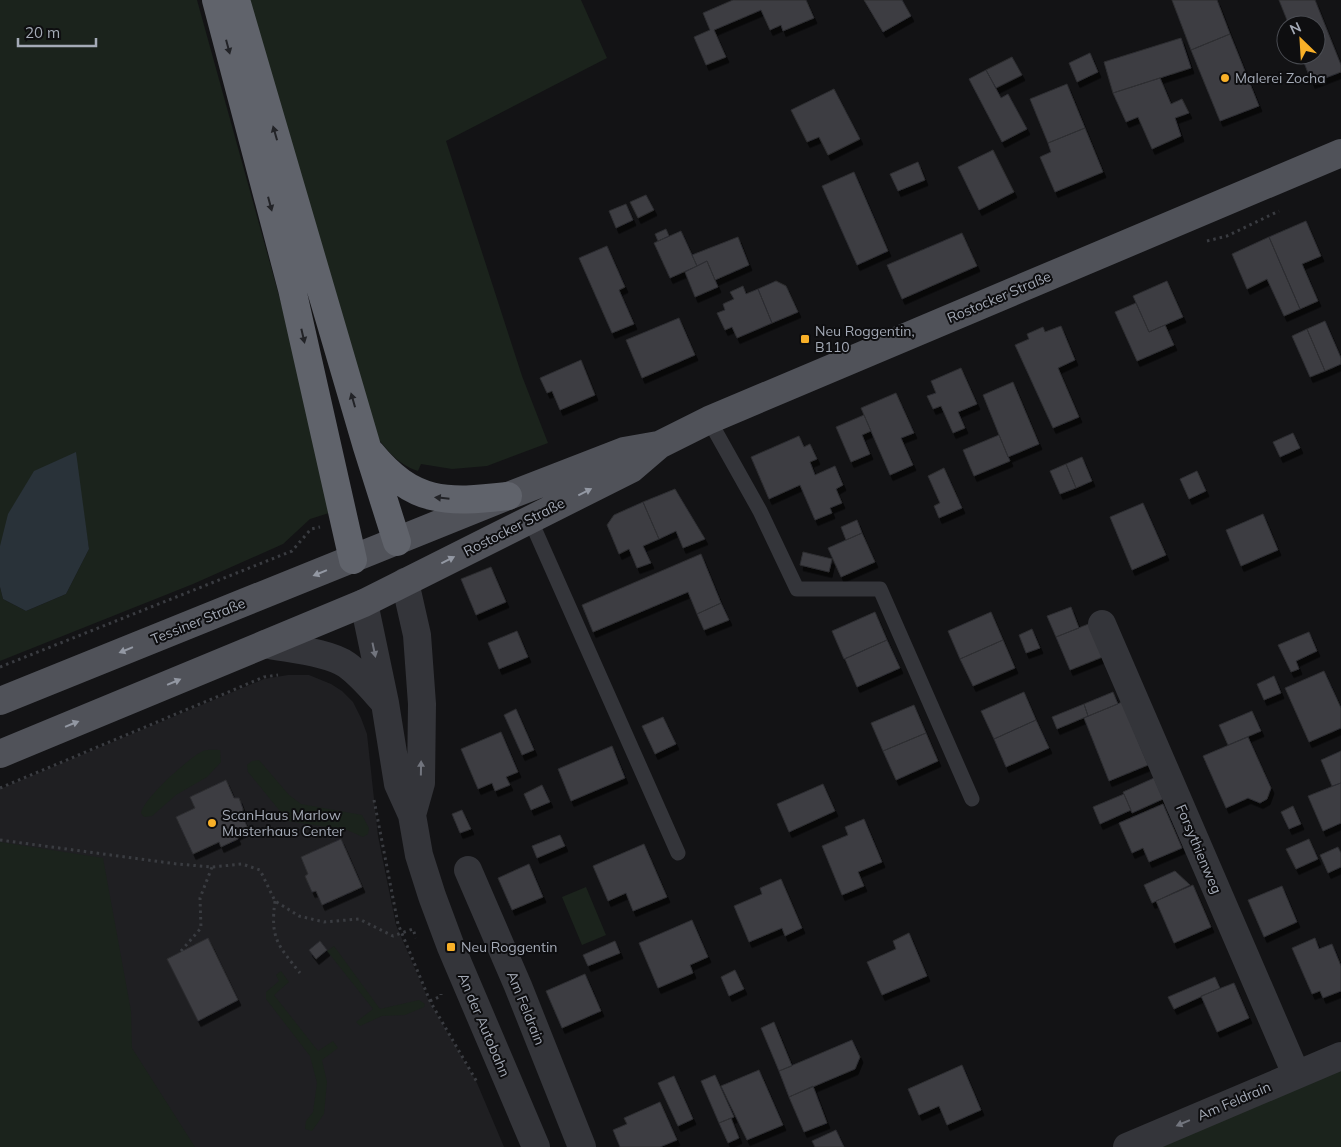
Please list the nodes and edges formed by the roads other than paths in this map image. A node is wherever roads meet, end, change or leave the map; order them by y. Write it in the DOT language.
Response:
graph roads {
  1 [pos="216,0"];
  2 [pos="236,0"];
  3 [pos="1341,153"];
  4 [pos="709,420"];
  5 [pos="659,445"];
  6 [pos="367,447"];
  7 [pos="508,496"];
  8 [pos="530,519"];
  9 [pos="397,542"];
  10 [pos="354,560"];
  11 [pos="405,582"];
  12 [pos="364,603"];
  13 [pos="1102,624"];
  14 [pos="265,644"];
  15 [pos="0,701"];
  16 [pos="385,703"];
  17 [pos="0,754"];
  18 [pos="972,799"];
  19 [pos="412,815"];
  20 [pos="678,853"];
  21 [pos="468,870"];
  22 [pos="1341,1056"];
  23 [pos="1296,1074"];
  24 [pos="536,1147"];
  25 [pos="582,1147"];
  26 [pos="1127,1147"];
  1 -- 10 [label="highway, one-way"];
  6 -- 2 [label="highway, one-way"];
  3 -- 4 [label="main road, Rostocker Straße"];
  4 -- 5 [label="main road, Rostocker Straße"];
  4 -- 18 [label="lane"];
  5 -- 7 [label="main road, Rostocker Straße"];
  8 -- 5 [label="main road, Rostocker Straße, one-way"];
  7 -- 6 [label="highway, one-way"];
  6 -- 9 [label="highway"];
  7 -- 9 [label="main road, Rostocker Straße"];
  11 -- 8 [label="main road, Rostocker Straße, one-way"];
  8 -- 20 [label="lane"];
  9 -- 10 [label="main road, Tessiner Straße"];
  9 -- 11 [label="main road"];
  10 -- 12 [label="main road"];
  10 -- 15 [label="main road, Tessiner Straße, one-way"];
  11 -- 12 [label="main road, Rostocker Straße"];
  19 -- 11 [label="street, An der Autobahn, one-way"];
  12 -- 14 [label="main road"];
  12 -- 16 [label="street, An der Autobahn, one-way"];
  13 -- 23 [label="street, Forsythienweg"];
  14 -- 16 [label="street"];
  17 -- 14 [label="main road, one-way"];
  16 -- 19 [label="street, An der Autobahn"];
  19 -- 24 [label="street, An der Autobahn"];
  21 -- 25 [label="street, Am Feldrain"];
  22 -- 23 [label="street, Am Feldrain"];
  23 -- 26 [label="street, Am Feldrain, one-way"];
}
